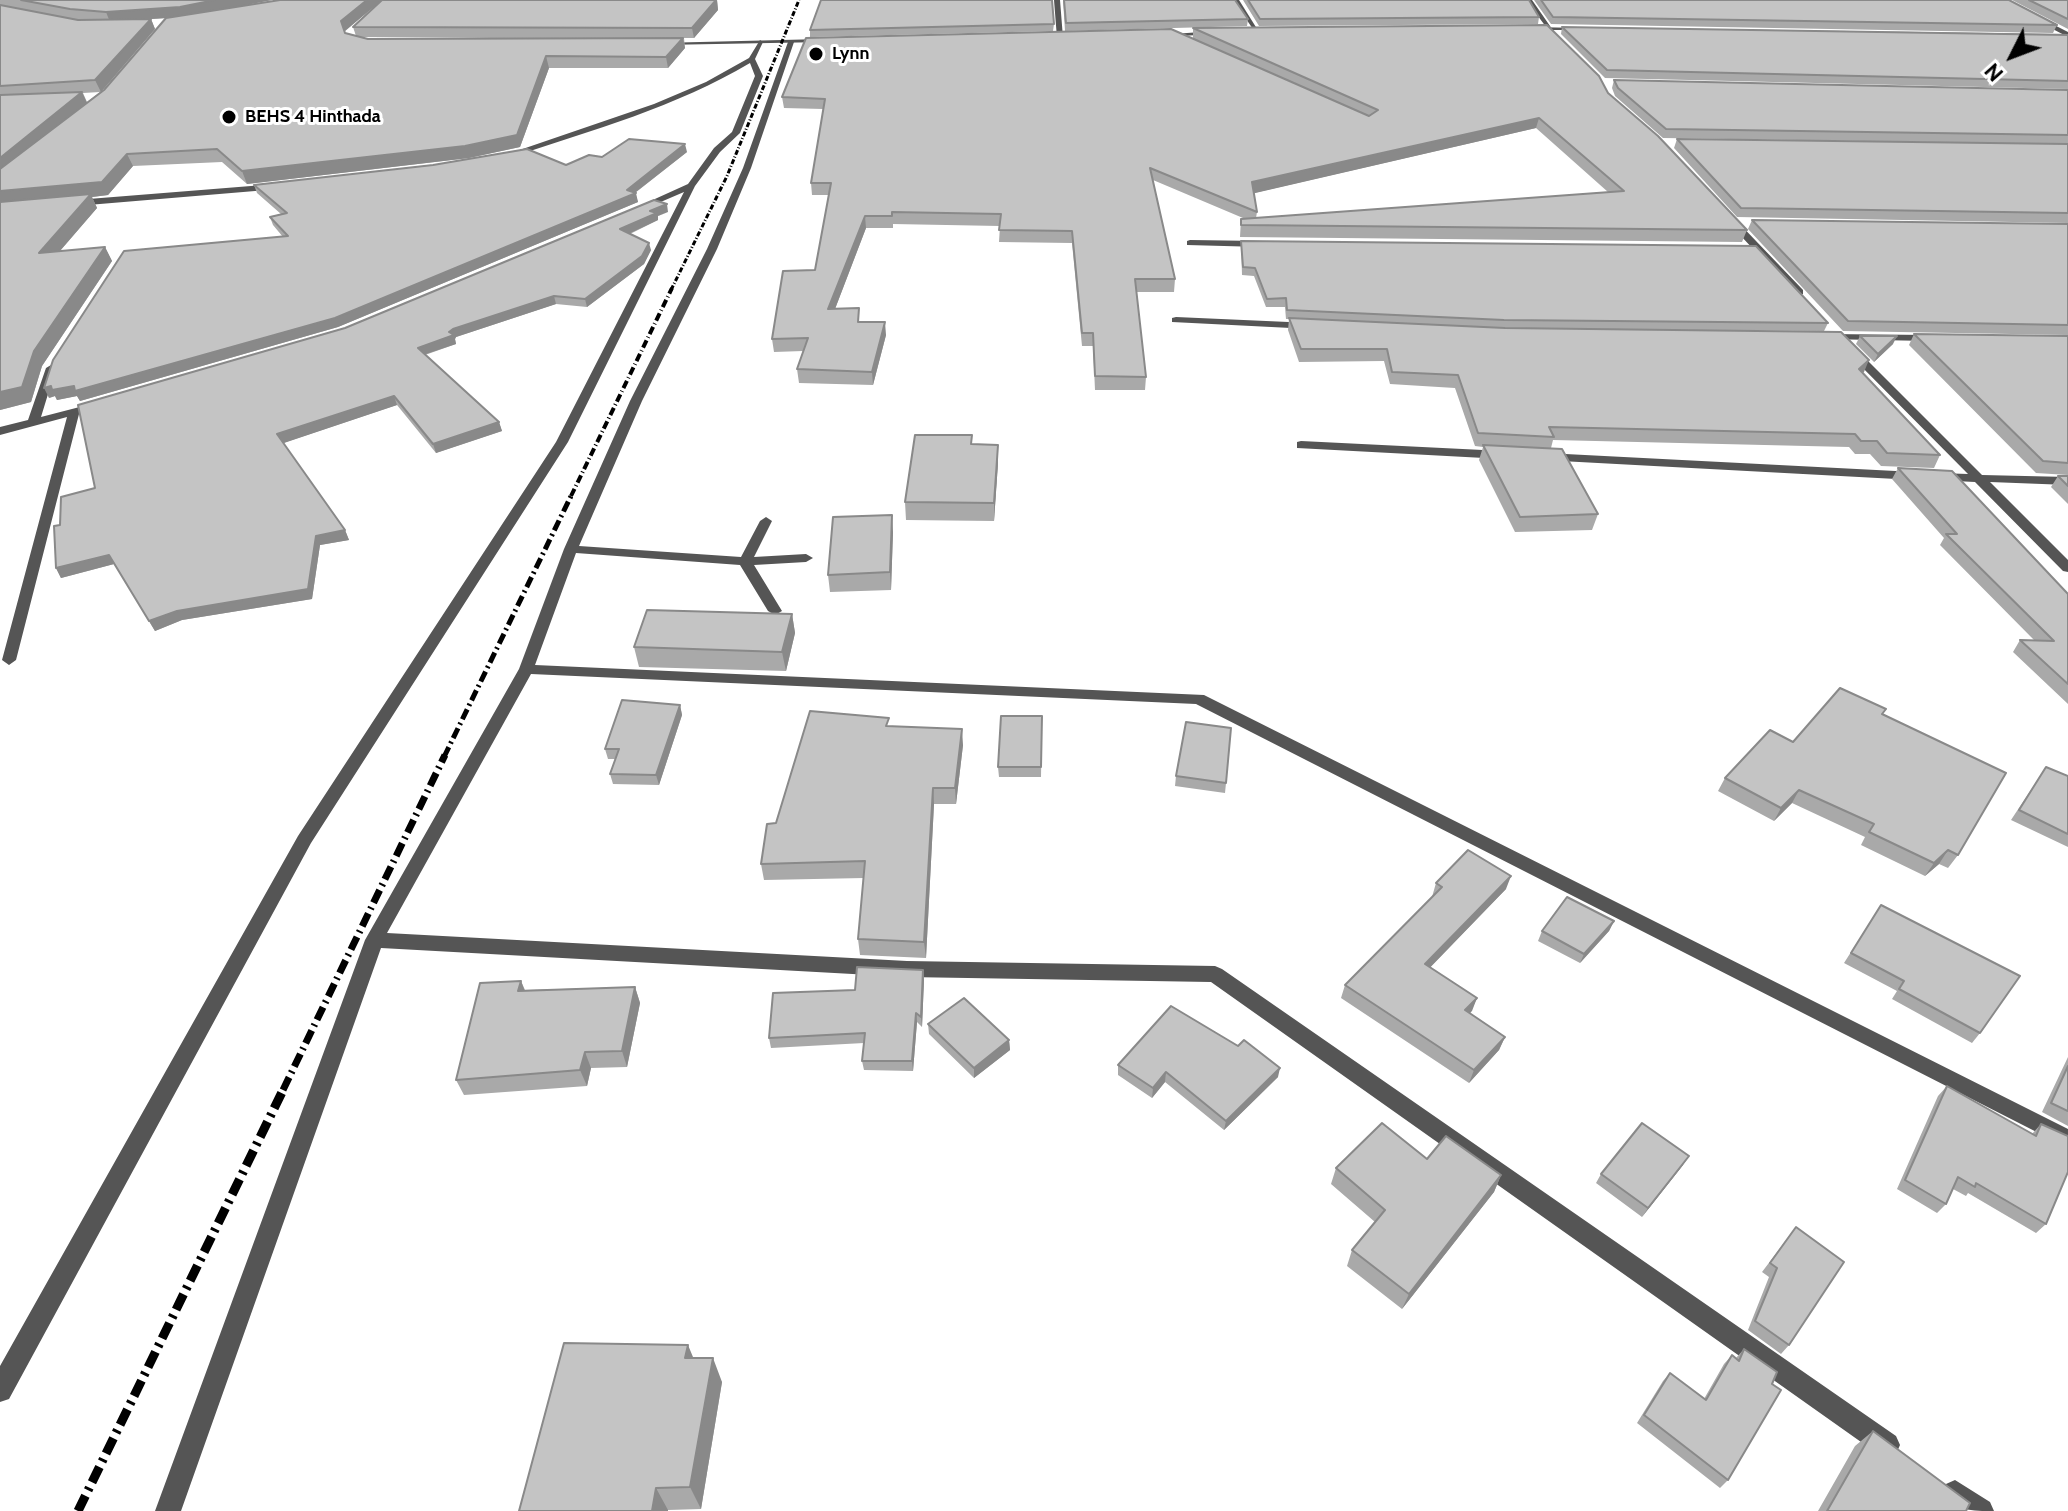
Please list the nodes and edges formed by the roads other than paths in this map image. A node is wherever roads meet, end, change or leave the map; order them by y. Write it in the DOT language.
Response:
graph roads {
  1 [pos="1057,0"];
  2 [pos="1236,0"];
  3 [pos="1529,0"];
  4 [pos="2000,0"];
  5 [pos="1547,29"];
  6 [pos="1517,30"];
  7 [pos="1595,30"];
  8 [pos="1257,31"];
  9 [pos="1272,31"];
  10 [pos="1229,32"];
  11 [pos="1243,32"];
  12 [pos="1173,34"];
  13 [pos="1159,35"];
  14 [pos="2068,36"];
  15 [pos="2052,37"];
  16 [pos="1044,38"];
  17 [pos="1060,38"];
  18 [pos="1074,38"];
  19 [pos="838,41"];
  20 [pos="760,42"];
  21 [pos="785,42"];
  22 [pos="651,43"];
  23 [pos="1201,47"];
  24 [pos="1569,51"];
  25 [pos="752,59"];
  26 [pos="494,158"];
  27 [pos="280,186"];
  28 [pos="691,186"];
  29 [pos="60,205"];
  30 [pos="1723,212"];
  31 [pos="622,216"];
  32 [pos="1734,223"];
  33 [pos="1750,224"];
  34 [pos="1190,243"];
  35 [pos="1269,244"];
  36 [pos="1743,248"];
  37 [pos="1759,248"];
  38 [pos="1809,304"];
  39 [pos="1176,320"];
  40 [pos="1829,326"];
  41 [pos="1331,327"];
  42 [pos="1808,337"];
  43 [pos="1839,337"];
  44 [pos="1946,338"];
  45 [pos="58,356"];
  46 [pos="104,403"];
  47 [pos="74,412"];
  48 [pos="33,424"];
  49 [pos="0,431"];
  50 [pos="1301,445"];
  51 [pos="1522,456"];
  52 [pos="1538,457"];
  53 [pos="1980,479"];
  54 [pos="2068,481"];
  55 [pos="766,521"];
  56 [pos="571,549"];
  57 [pos="806,558"];
  58 [pos="745,561"];
  59 [pos="2068,568"];
  60 [pos="775,611"];
  61 [pos="9,660"];
  62 [pos="526,669"];
  63 [pos="374,940"];
  64 [pos="2068,1139"];
  65 [pos="0,1390"];
  66 [pos="1903,1456"];
  67 [pos="1942,1484"];
  68 [pos="168,1511"];
  69 [pos="1981,1511"];
  1 -- 17 [label="street"];
  2 -- 8 [label="street"];
  3 -- 5 [label="street"];
  4 -- 14 [label="street"];
  5 -- 6 [label="street"];
  5 -- 7 [label="street"];
  5 -- 24 [label="street"];
  8 -- 9 [label="street"];
  8 -- 11 [label="street"];
  10 -- 12 [label="street"];
  12 -- 13 [label="street"];
  12 -- 23 [label="street"];
  14 -- 15 [label="street"];
  16 -- 17 [label="street"];
  17 -- 18 [label="street"];
  19 -- 21 [label="street"];
  20 -- 21 [label="street"];
  20 -- 22 [label="street"];
  20 -- 25 [label="street"];
  21 -- 56 [label="street"];
  25 -- 26 [label="street"];
  25 -- 28 [label="street"];
  27 -- 29 [label="street"];
  28 -- 31 [label="street"];
  28 -- 65 [label="street"];
  30 -- 32 [label="street"];
  32 -- 33 [label="street"];
  32 -- 37 [label="street"];
  34 -- 35 [label="street"];
  36 -- 37 [label="street"];
  37 -- 38 [label="street"];
  39 -- 41 [label="street"];
  40 -- 43 [label="street"];
  42 -- 43 [label="street"];
  43 -- 44 [label="street"];
  43 -- 53 [label="street"];
  45 -- 48 [label="street"];
  46 -- 47 [label="street"];
  47 -- 48 [label="street"];
  47 -- 61 [label="street"];
  48 -- 49 [label="street"];
  50 -- 51 [label="street"];
  52 -- 53 [label="street"];
  53 -- 54 [label="street"];
  53 -- 59 [label="street"];
  55 -- 58 [label="street"];
  56 -- 58 [label="street"];
  56 -- 62 [label="street"];
  57 -- 58 [label="street"];
  58 -- 60 [label="street"];
  62 -- 63 [label="street"];
  62 -- 64 [label="street"];
  63 -- 66 [label="street"];
  63 -- 68 [label="street"];
  67 -- 69 [label="street"];
}
